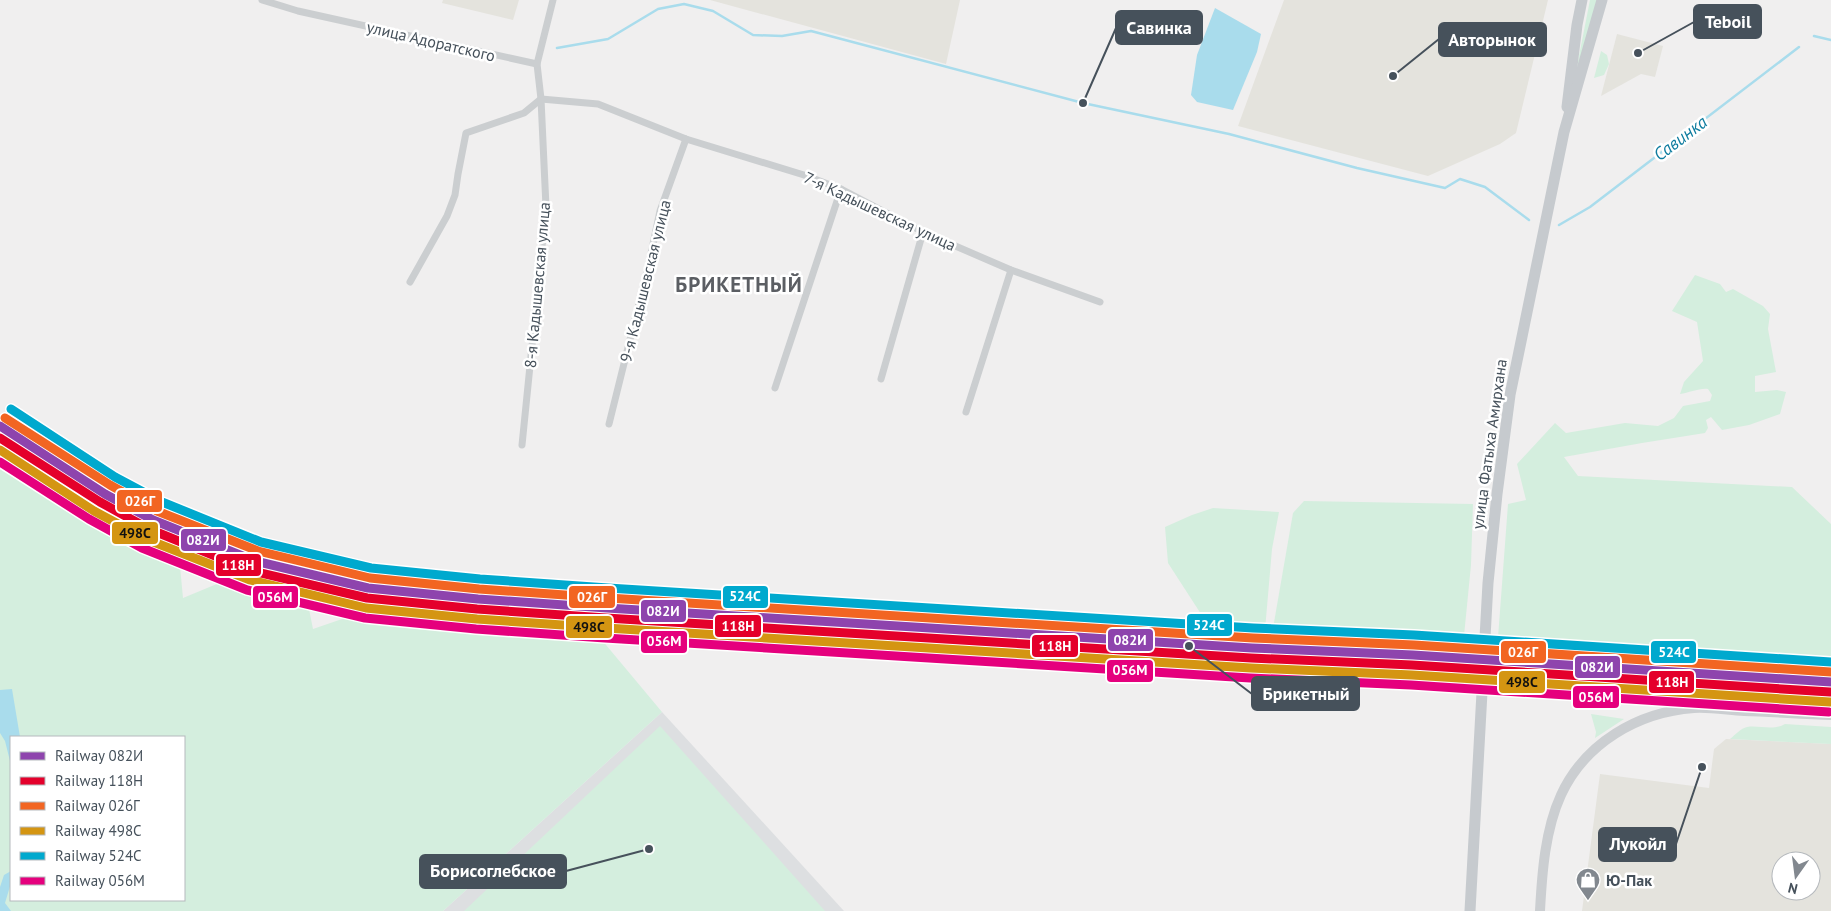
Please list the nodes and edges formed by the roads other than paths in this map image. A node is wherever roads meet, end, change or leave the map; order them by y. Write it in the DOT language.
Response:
graph roads {
  1 [pos="262,0"];
  2 [pos="553,0"];
  3 [pos="1582,0"];
  4 [pos="1602,0"];
  5 [pos="537,64"];
  6 [pos="541,99"];
  7 [pos="1564,132"];
  8 [pos="686,139"];
  9 [pos="841,190"];
  10 [pos="923,232"];
  11 [pos="1011,270"];
  12 [pos="410,282"];
  13 [pos="1100,302"];
  14 [pos="880,378"];
  15 [pos="775,388"];
  16 [pos="966,412"];
  17 [pos="608,424"];
  18 [pos="522,445"];
  19 [pos="1831,715"];
  20 [pos="1470,911"];
  21 [pos="1540,911"];
  1 -- 5 [label="street, улица Адоратского"];
  2 -- 5 [label="street"];
  3 -- 7 [label="main road, улица Фатыха Амирхана"];
  4 -- 7 [label="main road, улица Фатыха Амирхана"];
  5 -- 6 [label="street, 8-я Кадышевская улица"];
  6 -- 8 [label="street, 7-я Кадышевская улица"];
  6 -- 12 [label="street"];
  6 -- 18 [label="street, 8-я Кадышевская улица"];
  7 -- 20 [label="main road, улица Фатыха Амирхана"];
  8 -- 9 [label="street, 7-я Кадышевская улица"];
  8 -- 17 [label="street, 9-я Кадышевская улица"];
  9 -- 10 [label="street, 7-я Кадышевская улица"];
  9 -- 15 [label="street"];
  10 -- 11 [label="street, 7-я Кадышевская улица"];
  10 -- 14 [label="street"];
  11 -- 13 [label="street, 7-я Кадышевская улица"];
  11 -- 16 [label="street"];
  19 -- 21 [label="main road"];
}
